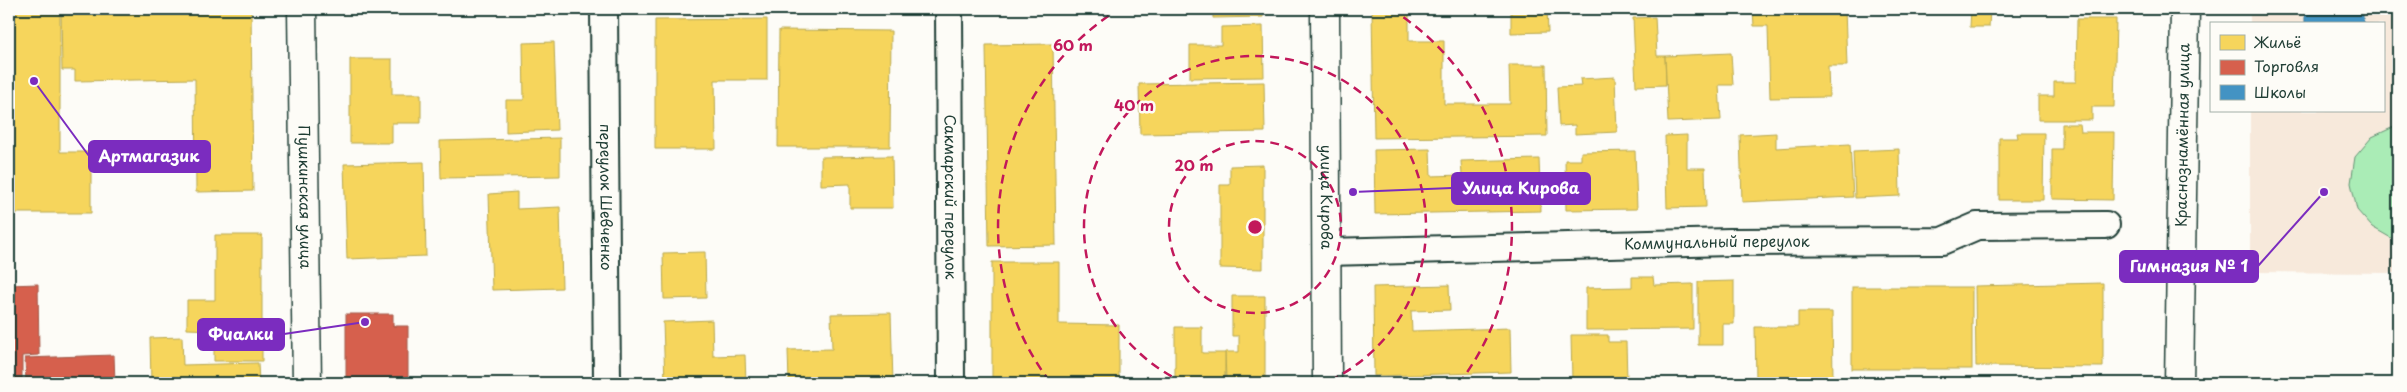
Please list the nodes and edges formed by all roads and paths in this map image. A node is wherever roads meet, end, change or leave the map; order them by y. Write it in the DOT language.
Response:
graph roads {
  1 [pos="302,9"];
  2 [pos="604,9"];
  3 [pos="949,9"];
  4 [pos="1325,9"];
  5 [pos="2185,9"];
  6 [pos="2106,225"];
  7 [pos="1326,252"];
  8 [pos="307,383"];
  9 [pos="607,383"];
  10 [pos="951,383"];
  11 [pos="1327,383"];
  12 [pos="2179,383"];
  1 -- 8 [label="main road, Пушкинская улица"];
  2 -- 9 [label="street, переулок Шевченко"];
  3 -- 10 [label="street, Сакмарский переулок"];
  4 -- 7 [label="main road, улица Кирова"];
  5 -- 12 [label="main road, Краснознамённая улица"];
  6 -- 7 [label="street, Коммунальный переулок"];
  7 -- 11 [label="main road, улица Кирова"];
}
